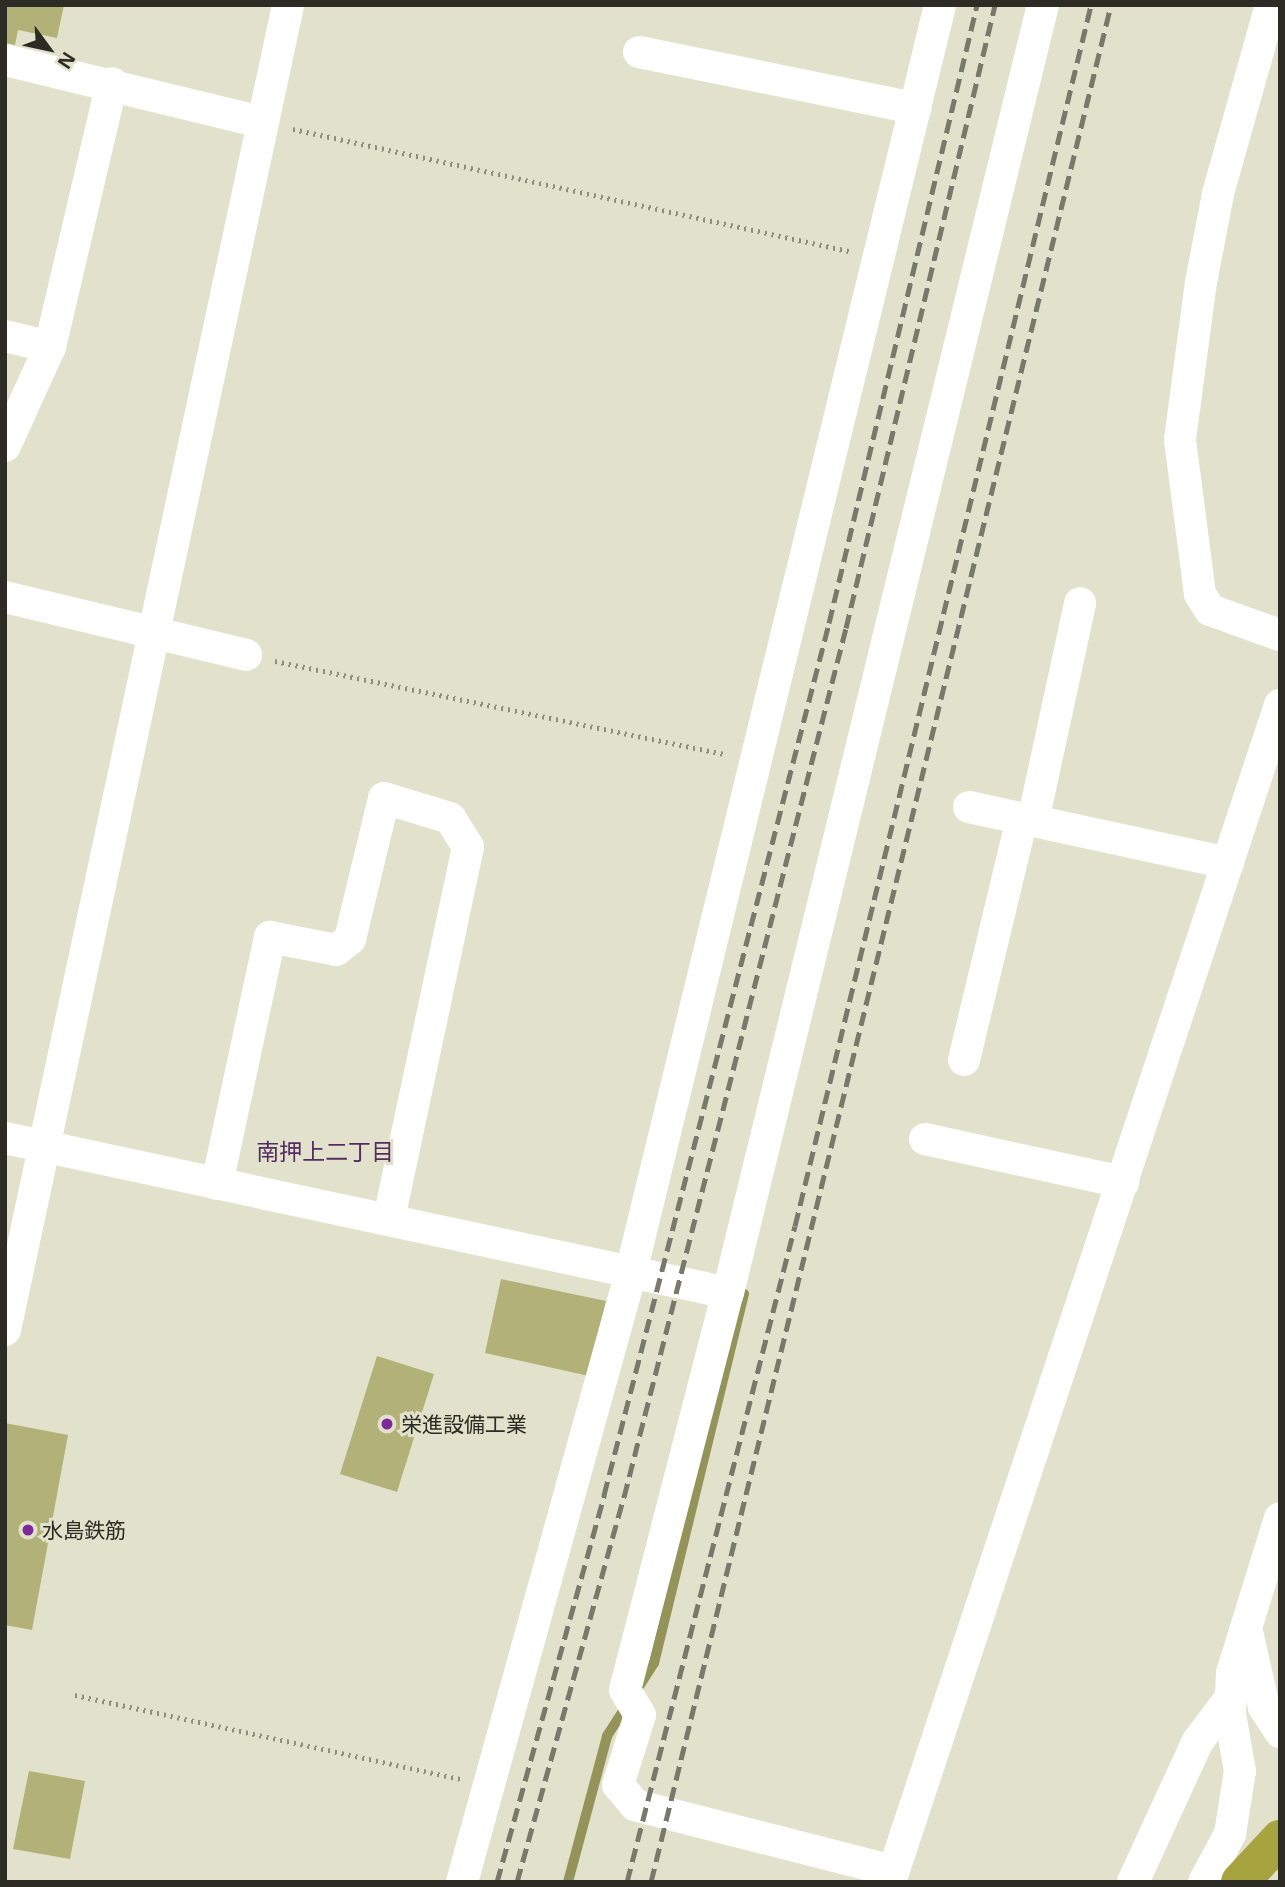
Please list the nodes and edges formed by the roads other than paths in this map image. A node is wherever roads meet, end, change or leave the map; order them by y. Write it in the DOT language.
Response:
graph roads {
  1 [pos="288,5"];
  2 [pos="940,5"];
  3 [pos="1043,5"];
  4 [pos="1271,5"];
  5 [pos="639,52"];
  6 [pos="5,60"];
  7 [pos="112,83"];
  8 [pos="915,108"];
  9 [pos="261,122"];
  10 [pos="5,337"];
  11 [pos="50,347"];
  12 [pos="5,446"];
  13 [pos="5,597"];
  14 [pos="1080,603"];
  15 [pos="154,633"];
  16 [pos="1280,635"];
  17 [pos="246,655"];
  18 [pos="1280,705"];
  19 [pos="970,807"];
  20 [pos="1028,820"];
  21 [pos="1228,863"];
  22 [pos="964,1060"];
  23 [pos="5,1139"];
  24 [pos="925,1139"];
  25 [pos="44,1147"];
  26 [pos="1123,1182"];
  27 [pos="217,1184"];
  28 [pos="389,1220"];
  29 [pos="631,1272"];
  30 [pos="728,1293"];
  31 [pos="5,1330"];
  32 [pos="1280,1518"];
  33 [pos="1247,1630"];
  34 [pos="1280,1687"];
  35 [pos="1231,1697"];
  36 [pos="1280,1732"];
  37 [pos="1280,1839"];
  38 [pos="892,1877"];
  39 [pos="462,1882"];
  40 [pos="1133,1882"];
  41 [pos="1205,1882"];
  42 [pos="1240,1882"];
  1 -- 9 [label="street"];
  2 -- 8 [label="street"];
  3 -- 30 [label="street"];
  4 -- 16 [label="street"];
  5 -- 8 [label="street"];
  6 -- 7 [label="street"];
  7 -- 9 [label="street"];
  7 -- 11 [label="street"];
  8 -- 29 [label="street"];
  9 -- 15 [label="street"];
  10 -- 11 [label="street"];
  11 -- 12 [label="street"];
  13 -- 15 [label="street"];
  14 -- 20 [label="street"];
  15 -- 17 [label="street"];
  15 -- 25 [label="street"];
  18 -- 21 [label="street"];
  19 -- 20 [label="street"];
  20 -- 21 [label="street"];
  20 -- 22 [label="street"];
  21 -- 26 [label="street"];
  23 -- 25 [label="street"];
  24 -- 26 [label="street"];
  25 -- 27 [label="street"];
  25 -- 31 [label="street"];
  26 -- 38 [label="street"];
  27 -- 28 [label="street"];
  27 -- 28 [label="street"];
  28 -- 29 [label="street"];
  29 -- 30 [label="street"];
  29 -- 39 [label="street"];
  30 -- 38 [label="street"];
  32 -- 33 [label="street"];
  33 -- 34 [label="street"];
  33 -- 35 [label="street"];
  33 -- 36 [label="street"];
  35 -- 40 [label="street"];
  35 -- 41 [label="street"];
  37 -- 42 [label="highway"];
}
